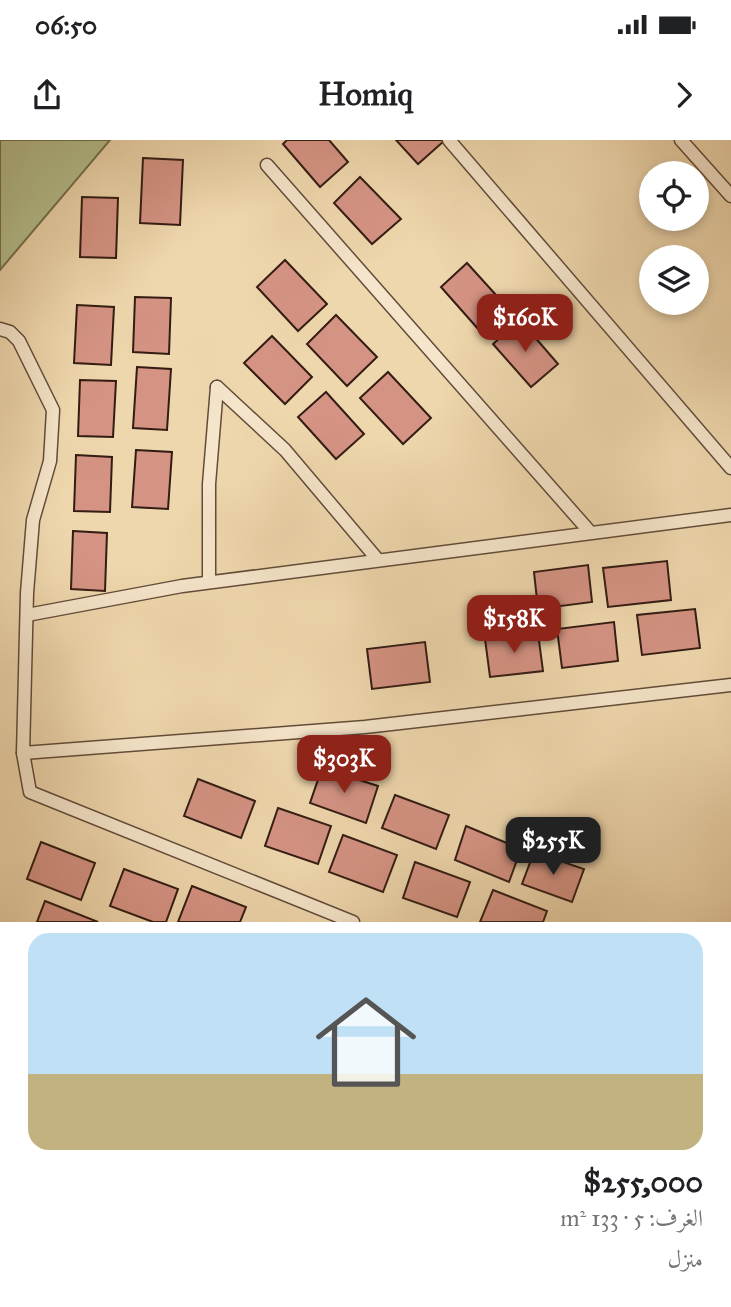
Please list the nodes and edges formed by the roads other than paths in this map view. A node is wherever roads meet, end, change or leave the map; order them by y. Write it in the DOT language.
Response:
graph roads {
  1 [pos="449,140"];
  2 [pos="681,140"];
  3 [pos="267,165"];
  4 [pos="731,196"];
  5 [pos="0,329"];
  6 [pos="731,468"];
  7 [pos="731,514"];
  8 [pos="590,533"];
  9 [pos="378,560"];
  10 [pos="209,582"];
  11 [pos="27,615"];
  12 [pos="731,685"];
  13 [pos="23,753"];
  14 [pos="354,922"];
  1 -- 6 [label="street"];
  2 -- 4 [label="street"];
  3 -- 8 [label="street"];
  5 -- 11 [label="street"];
  7 -- 8 [label="street"];
  8 -- 9 [label="street"];
  9 -- 10 [label="street"];
  9 -- 10 [label="street"];
  10 -- 11 [label="street"];
  11 -- 13 [label="street"];
  12 -- 13 [label="street"];
  13 -- 14 [label="street"];
}
